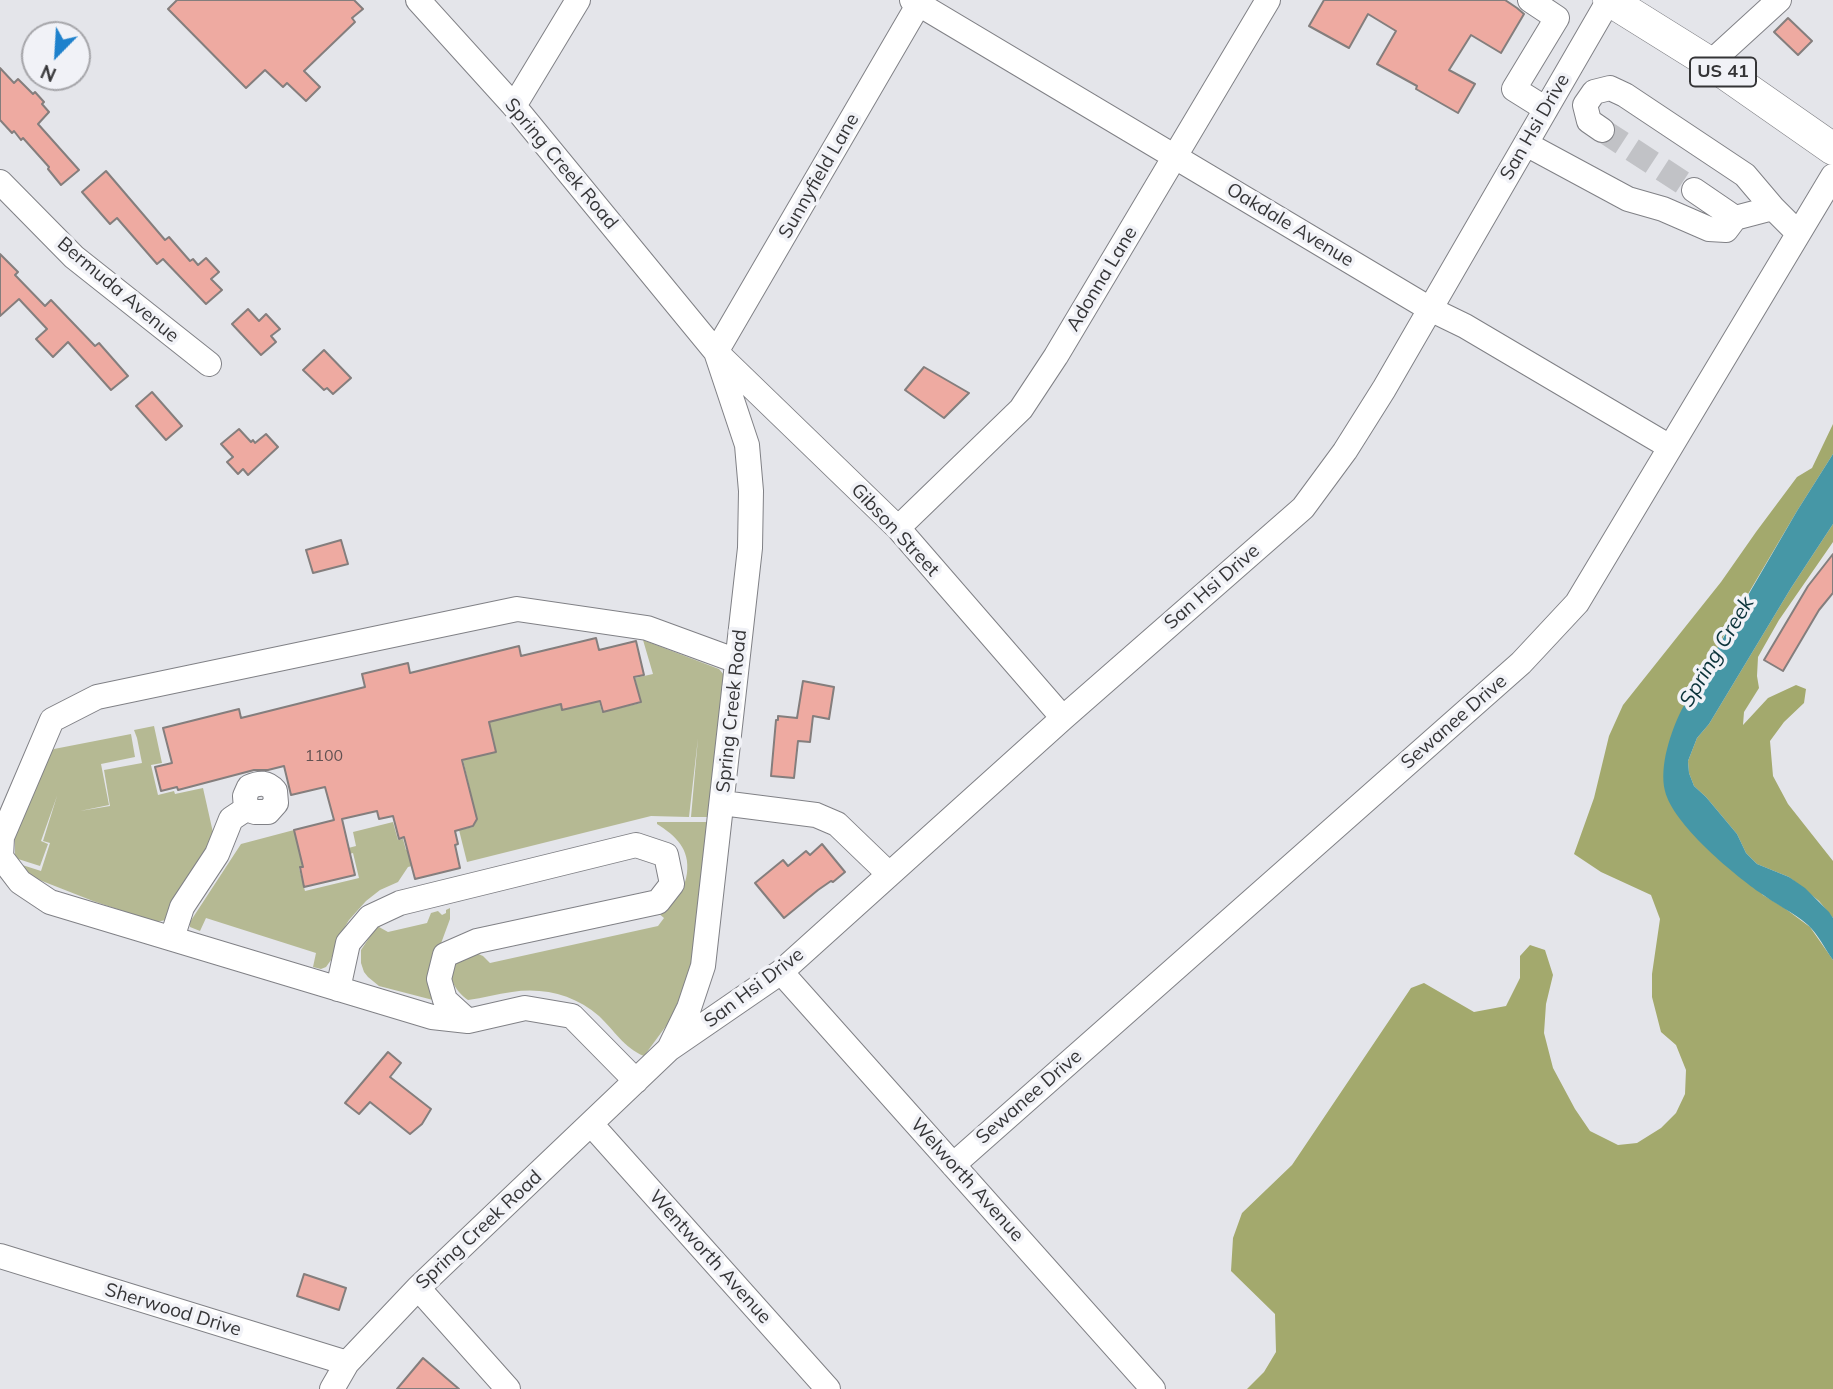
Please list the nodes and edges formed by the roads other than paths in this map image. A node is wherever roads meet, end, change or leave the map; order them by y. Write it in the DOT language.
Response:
graph roads {
  1 [pos="418,0"];
  2 [pos="578,0"];
  3 [pos="1268,0"];
  4 [pos="1530,0"];
  5 [pos="1609,0"];
  6 [pos="1779,0"];
  7 [pos="917,1"];
  8 [pos="1534,56"];
  9 [pos="1710,63"];
  10 [pos="1565,75"];
  11 [pos="514,106"];
  12 [pos="1546,109"];
  13 [pos="1602,130"];
  14 [pos="1526,144"];
  15 [pos="1833,149"];
  16 [pos="1175,157"];
  17 [pos="1833,176"];
  18 [pos="0,182"];
  19 [pos="1694,190"];
  20 [pos="1773,208"];
  21 [pos="1735,218"];
  22 [pos="1798,233"];
  23 [pos="1430,309"];
  24 [pos="716,352"];
  25 [pos="209,364"];
  26 [pos="1670,447"];
  27 [pos="898,528"];
  28 [pos="737,661"];
  29 [pos="1062,718"];
  30 [pos="722,803"];
  31 [pos="246,808"];
  32 [pos="889,874"];
  33 [pos="172,938"];
  34 [pos="780,972"];
  35 [pos="338,989"];
  36 [pos="468,1021"];
  37 [pos="669,1049"];
  38 [pos="636,1080"];
  39 [pos="591,1124"];
  40 [pos="953,1165"];
  41 [pos="0,1256"];
  42 [pos="418,1288"];
  43 [pos="347,1363"];
  44 [pos="332,1389"];
  45 [pos="508,1389"];
  46 [pos="828,1389"];
  47 [pos="1153,1389"];
  1 -- 11 [label="street, Spring Creek Road"];
  2 -- 11 [label="street"];
  3 -- 16 [label="street, Adonna Lane"];
  4 -- 8 [label="street"];
  5 -- 9 [label="main road, US 41"];
  5 -- 10 [label="street, San Hsi Drive"];
  6 -- 9 [label="street"];
  7 -- 16 [label="street, Oakdale Avenue"];
  7 -- 24 [label="street, Sunnyfield Lane"];
  8 -- 10 [label="street"];
  8 -- 12 [label="street"];
  9 -- 15 [label="main road, US 41"];
  10 -- 12 [label="street, San Hsi Drive"];
  11 -- 24 [label="street, Spring Creek Road"];
  12 -- 14 [label="street, San Hsi Drive"];
  13 -- 20 [label="street"];
  14 -- 21 [label="street"];
  14 -- 23 [label="street, San Hsi Drive"];
  16 -- 23 [label="street, Oakdale Avenue"];
  16 -- 27 [label="street, Adonna Lane"];
  17 -- 22 [label="street, Sewanee Drive"];
  18 -- 25 [label="street, Bermuda Avenue"];
  19 -- 21 [label="street"];
  20 -- 21 [label="street"];
  20 -- 22 [label="street"];
  22 -- 26 [label="street, Sewanee Drive"];
  23 -- 26 [label="street, Oakdale Avenue"];
  23 -- 29 [label="street, San Hsi Drive"];
  24 -- 27 [label="street, Gibson Street"];
  24 -- 28 [label="street, Spring Creek Road"];
  26 -- 40 [label="street, Sewanee Drive"];
  27 -- 29 [label="street, Gibson Street"];
  28 -- 30 [label="street, Spring Creek Road"];
  28 -- 33 [label="street"];
  29 -- 32 [label="street, San Hsi Drive"];
  30 -- 32 [label="street"];
  30 -- 37 [label="street, Spring Creek Road"];
  31 -- 33 [label="street"];
  32 -- 34 [label="street, San Hsi Drive"];
  33 -- 35 [label="street"];
  34 -- 37 [label="street, San Hsi Drive"];
  34 -- 40 [label="street, Welworth Avenue"];
  35 -- 36 [label="street"];
  35 -- 36 [label="street"];
  36 -- 38 [label="street"];
  37 -- 38 [label="street, Spring Creek Road"];
  38 -- 39 [label="street, Spring Creek Road"];
  39 -- 42 [label="street, Spring Creek Road"];
  39 -- 46 [label="street, Wentworth Avenue"];
  40 -- 47 [label="street, Welworth Avenue"];
  41 -- 43 [label="street, Sherwood Drive"];
  42 -- 43 [label="street, Spring Creek Road"];
  42 -- 45 [label="street"];
  43 -- 44 [label="street, Spring Creek Road"];
}
